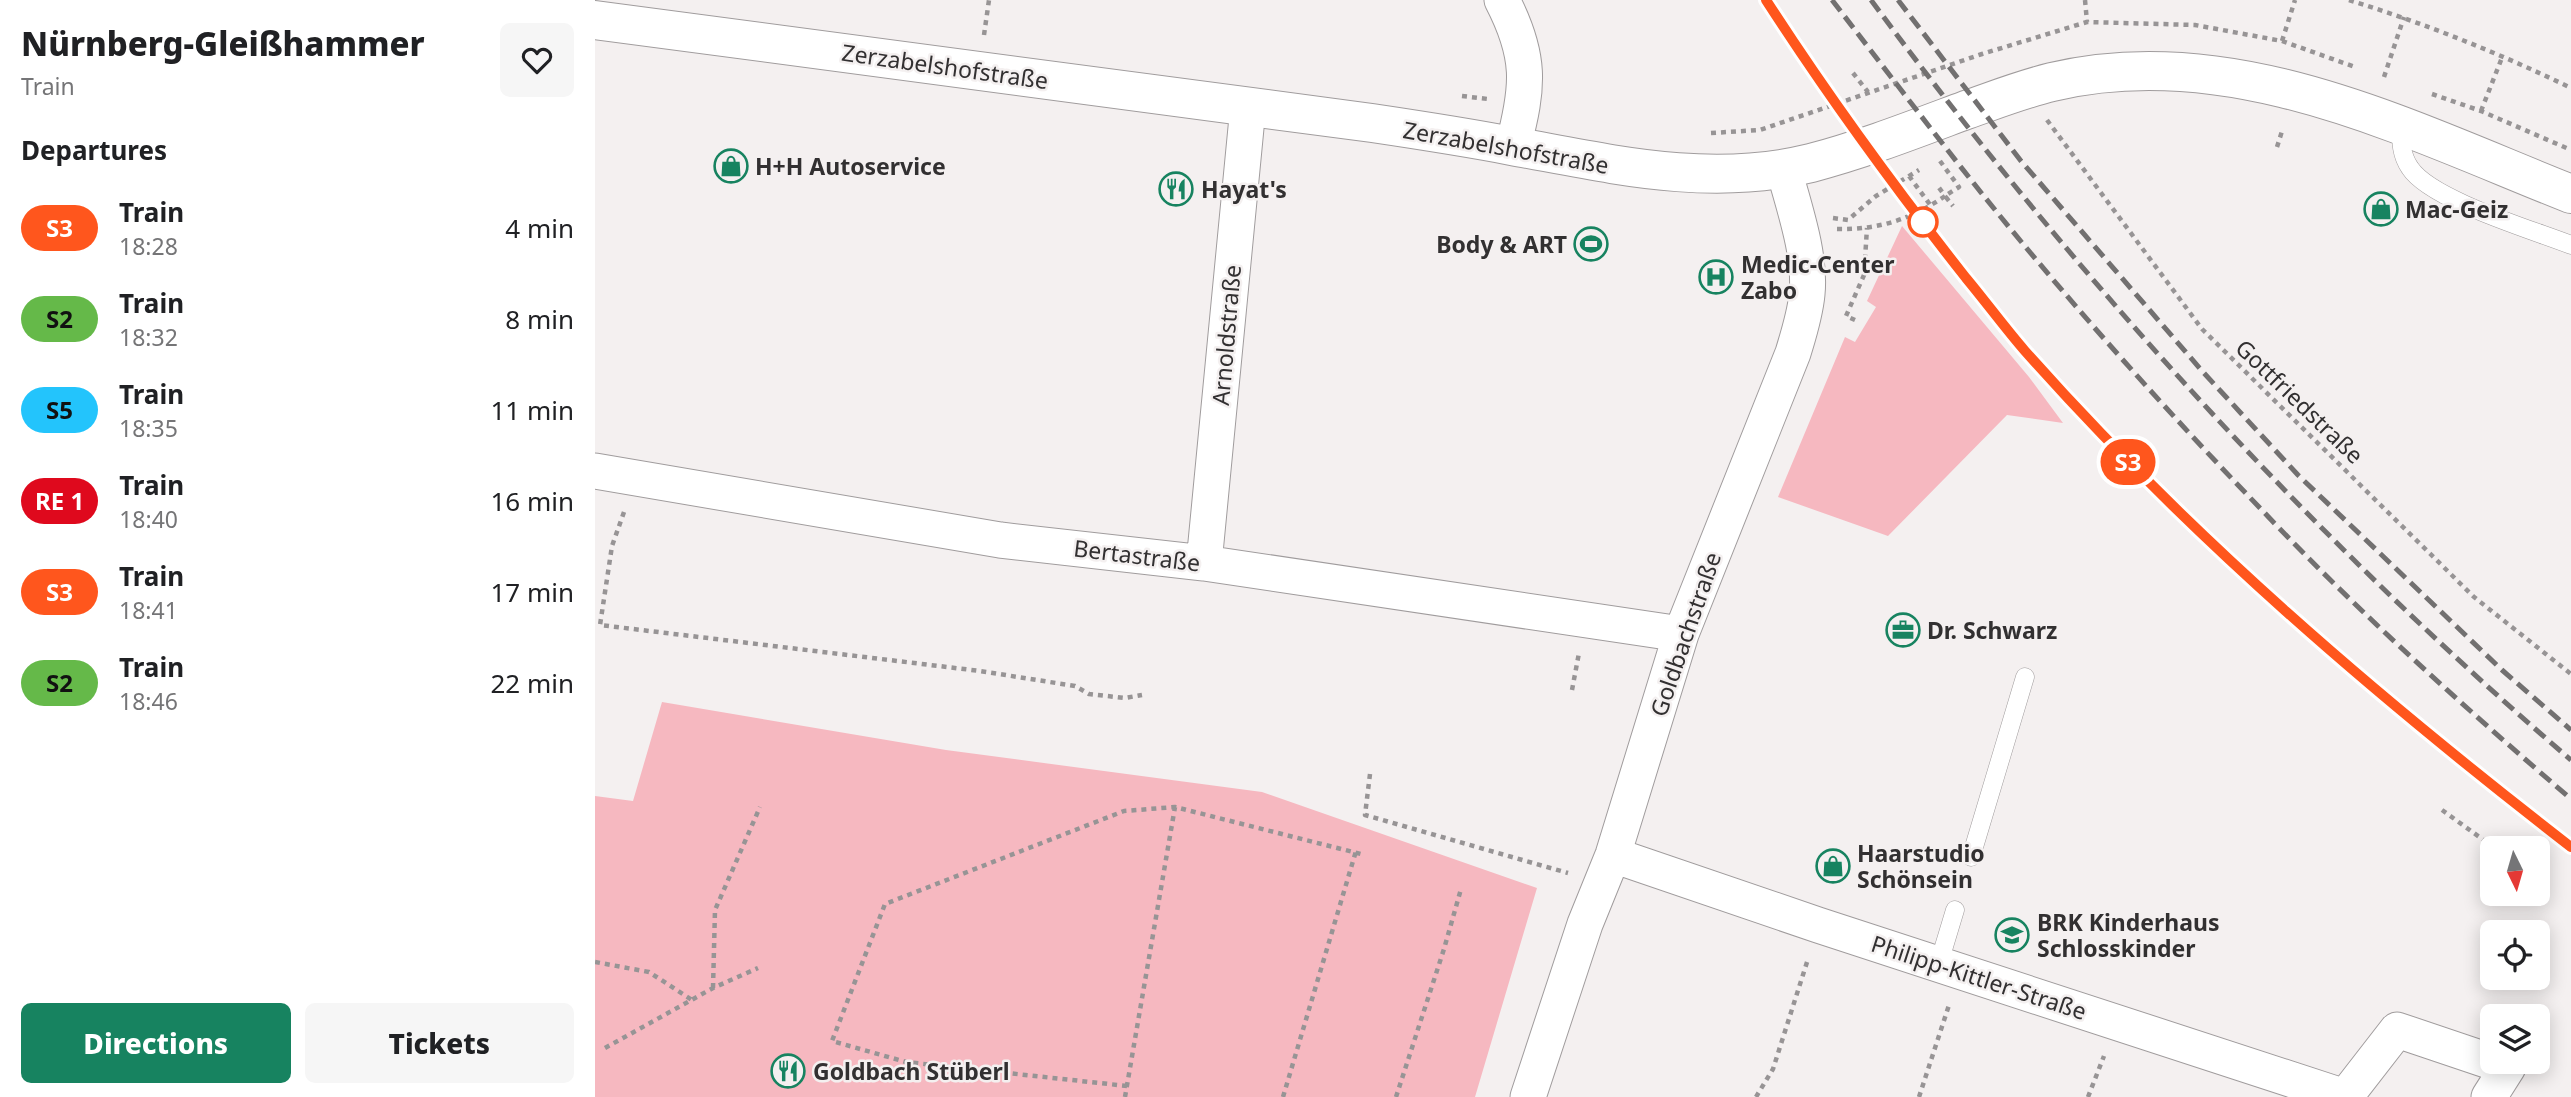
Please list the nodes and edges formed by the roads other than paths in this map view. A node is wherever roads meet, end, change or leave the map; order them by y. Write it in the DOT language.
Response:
graph roads {
  1 [pos="1502,0"];
  2 [pos="595,20"];
  3 [pos="1248,107"];
  4 [pos="2401,127"];
  5 [pos="1513,146"];
  6 [pos="1784,170"];
  7 [pos="2571,194"];
  8 [pos="2571,245"];
  9 [pos="595,471"];
  10 [pos="1204,563"];
  11 [pos="1681,634"];
  12 [pos="2025,677"];
  13 [pos="1971,857"];
  14 [pos="1608,869"];
  15 [pos="1955,910"];
  16 [pos="1949,967"];
  17 [pos="2480,1058"];
  18 [pos="2504,1074"];
  19 [pos="1528,1097"];
  20 [pos="2345,1097"];
  21 [pos="2489,1097"];
  1 -- 5 [label="street"];
  2 -- 3 [label="street, Zerzabelshofstraße"];
  3 -- 5 [label="street, Zerzabelshofstraße"];
  3 -- 10 [label="street, Arnoldstraße"];
  4 -- 6 [label="street, Zerzabelshofstraße"];
  4 -- 7 [label="street, Zerzabelshofstraße"];
  4 -- 8 [label="lane"];
  5 -- 6 [label="street, Zerzabelshofstraße"];
  6 -- 11 [label="street, Goldbachstraße"];
  9 -- 10 [label="street, Bertastraße"];
  10 -- 11 [label="street, Bertastraße"];
  11 -- 14 [label="street, Goldbachstraße"];
  12 -- 13 [label="lane"];
  14 -- 16 [label="street, Philipp-Kittler-Straße"];
  14 -- 19 [label="street, Goldbachstraße"];
  15 -- 16 [label="lane"];
  16 -- 20 [label="street, Philipp-Kittler-Straße"];
  17 -- 20 [label="street, Philipp-Kittler-Straße"];
  18 -- 21 [label="street, Philipp-Kittler-Straße"];
}
